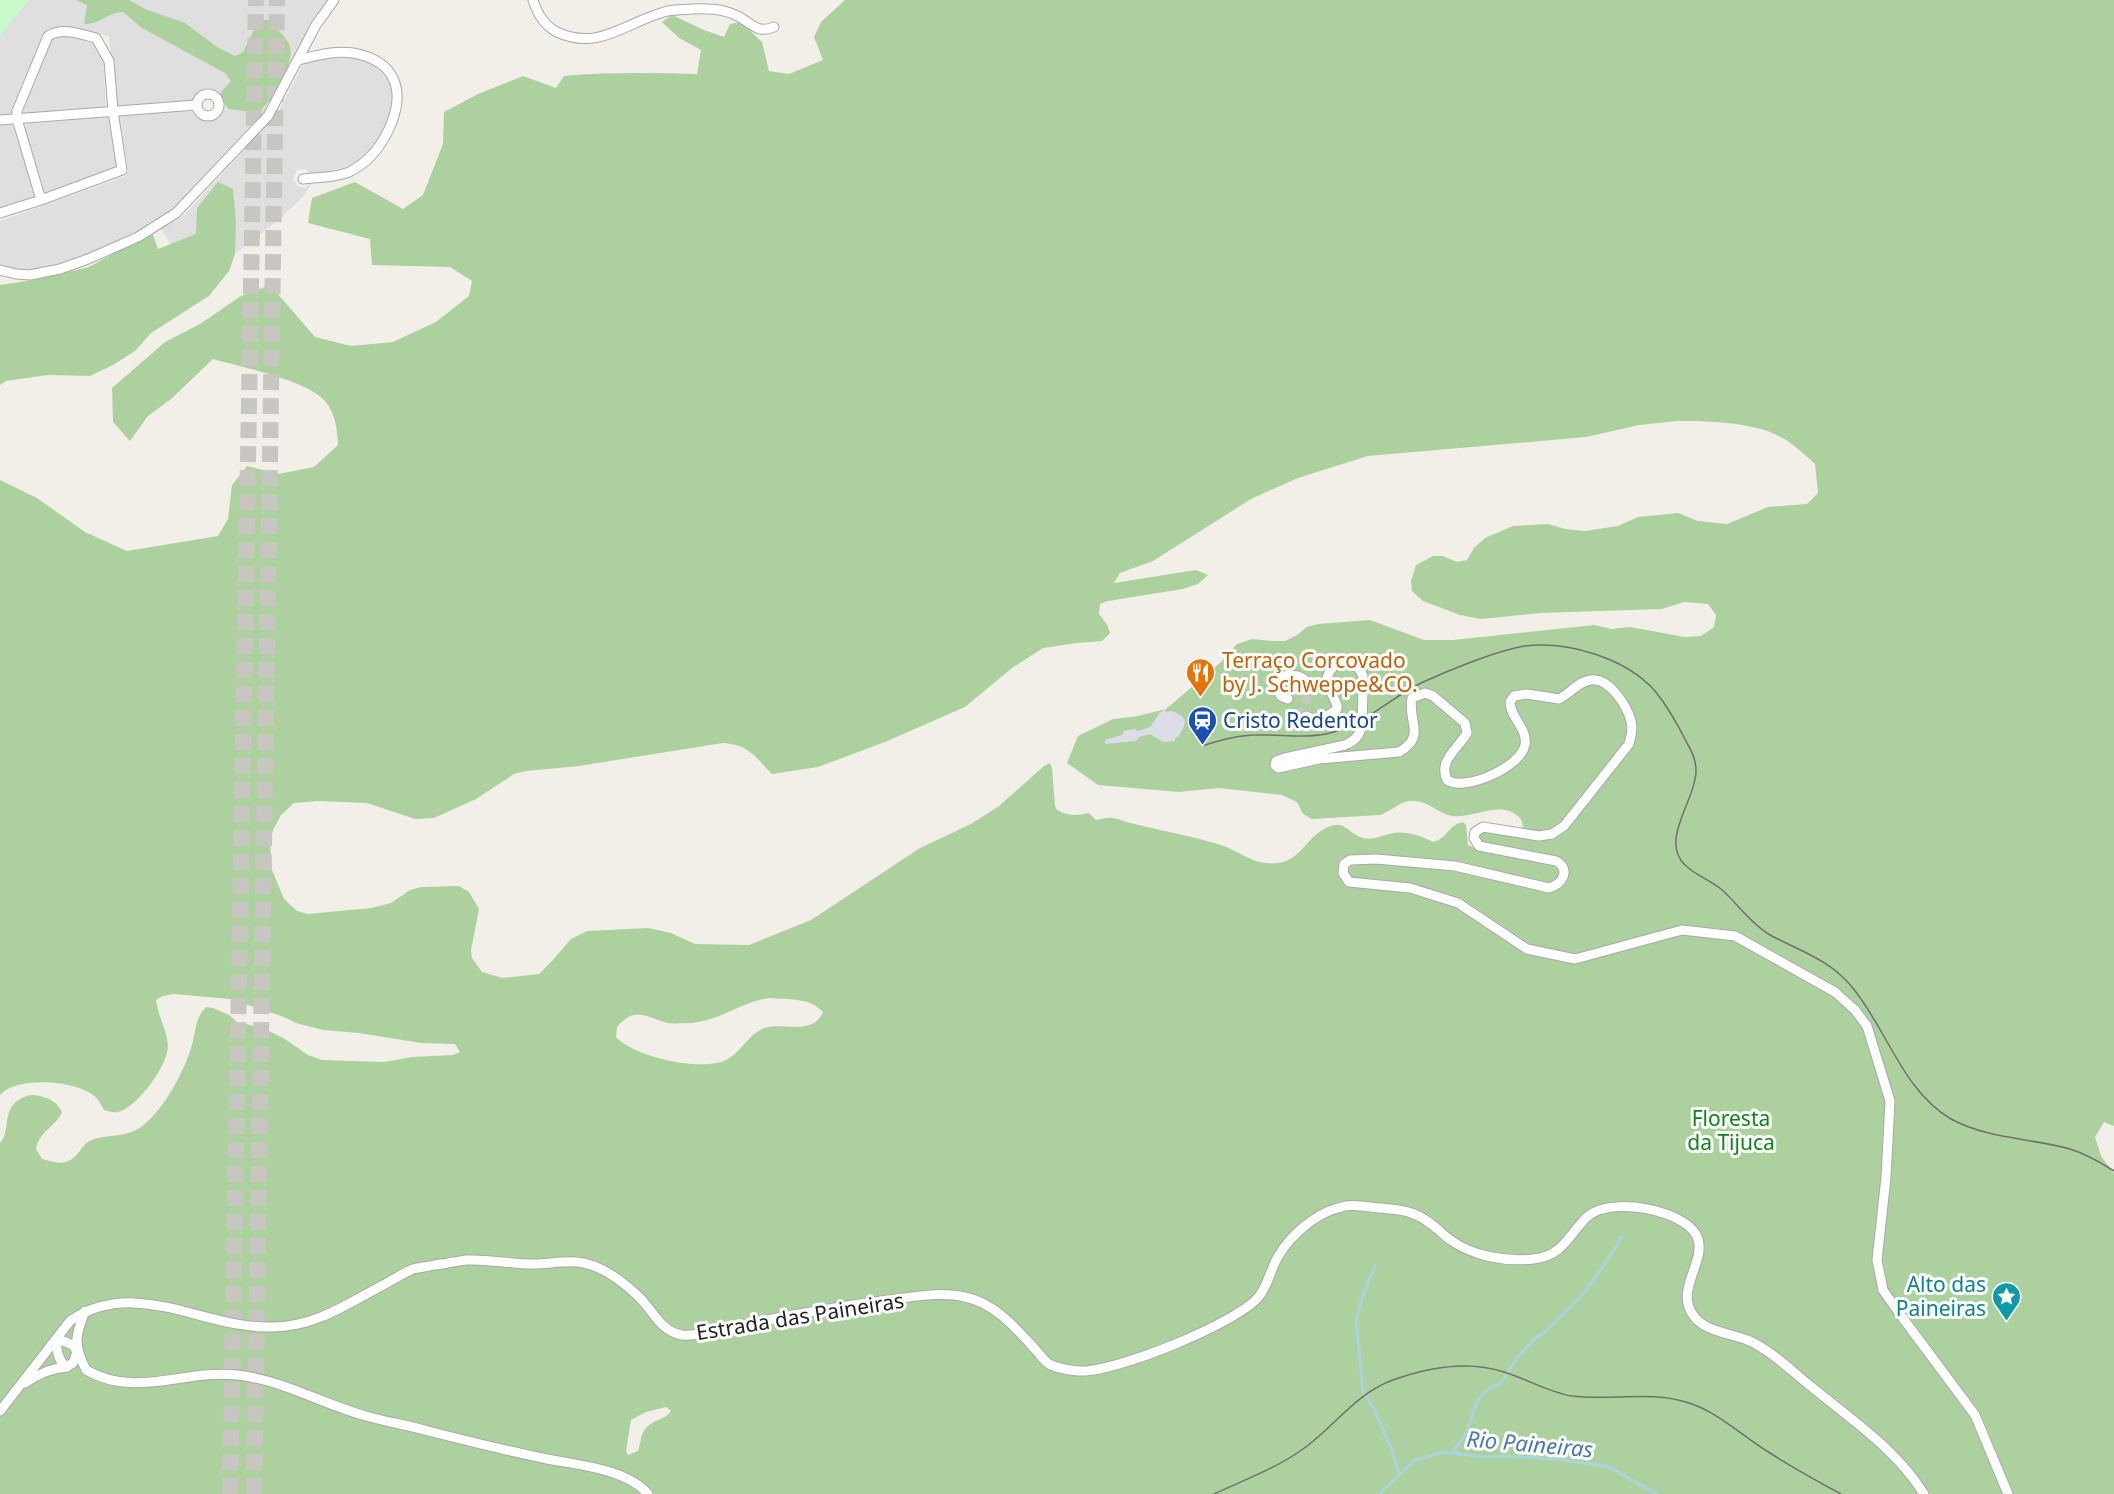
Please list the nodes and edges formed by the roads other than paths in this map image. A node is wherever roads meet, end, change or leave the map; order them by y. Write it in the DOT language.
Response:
graph roads {
  1 [pos="334,0"];
  2 [pos="533,0"];
  3 [pos="774,27"];
  4 [pos="298,60"];
  5 [pos="196,105"];
  6 [pos="113,111"];
  7 [pos="17,118"];
  8 [pos="0,120"];
  9 [pos="303,179"];
  10 [pos="41,200"];
  11 [pos="0,213"];
  12 [pos="0,270"];
  13 [pos="1308,683"];
  14 [pos="1288,699"];
  15 [pos="1306,716"];
  16 [pos="85,1311"];
  17 [pos="56,1342"];
  18 [pos="77,1352"];
  19 [pos="66,1367"];
  20 [pos="86,1370"];
  21 [pos="21,1386"];
  22 [pos="0,1411"];
  23 [pos="648,1494"];
  24 [pos="1924,1494"];
  25 [pos="2008,1494"];
  1 -- 4 [label="street"];
  2 -- 3 [label="street"];
  4 -- 9 [label="street"];
  4 -- 12 [label="street"];
  5 -- 6 [label="street"];
  6 -- 7 [label="street"];
  6 -- 7 [label="street"];
  6 -- 10 [label="street"];
  7 -- 8 [label="street"];
  7 -- 10 [label="street"];
  10 -- 11 [label="street"];
  13 -- 14 [label="street"];
  15 -- 25 [label="street, bridge"];
  16 -- 17 [label="street"];
  16 -- 18 [label="street"];
  16 -- 24 [label="street, Estrada das Paineiras"];
  17 -- 18 [label="street"];
  17 -- 19 [label="street"];
  17 -- 21 [label="street"];
  18 -- 19 [label="street"];
  18 -- 20 [label="street"];
  19 -- 20 [label="street"];
  19 -- 21 [label="street"];
  20 -- 23 [label="street"];
  21 -- 22 [label="street"];
}
